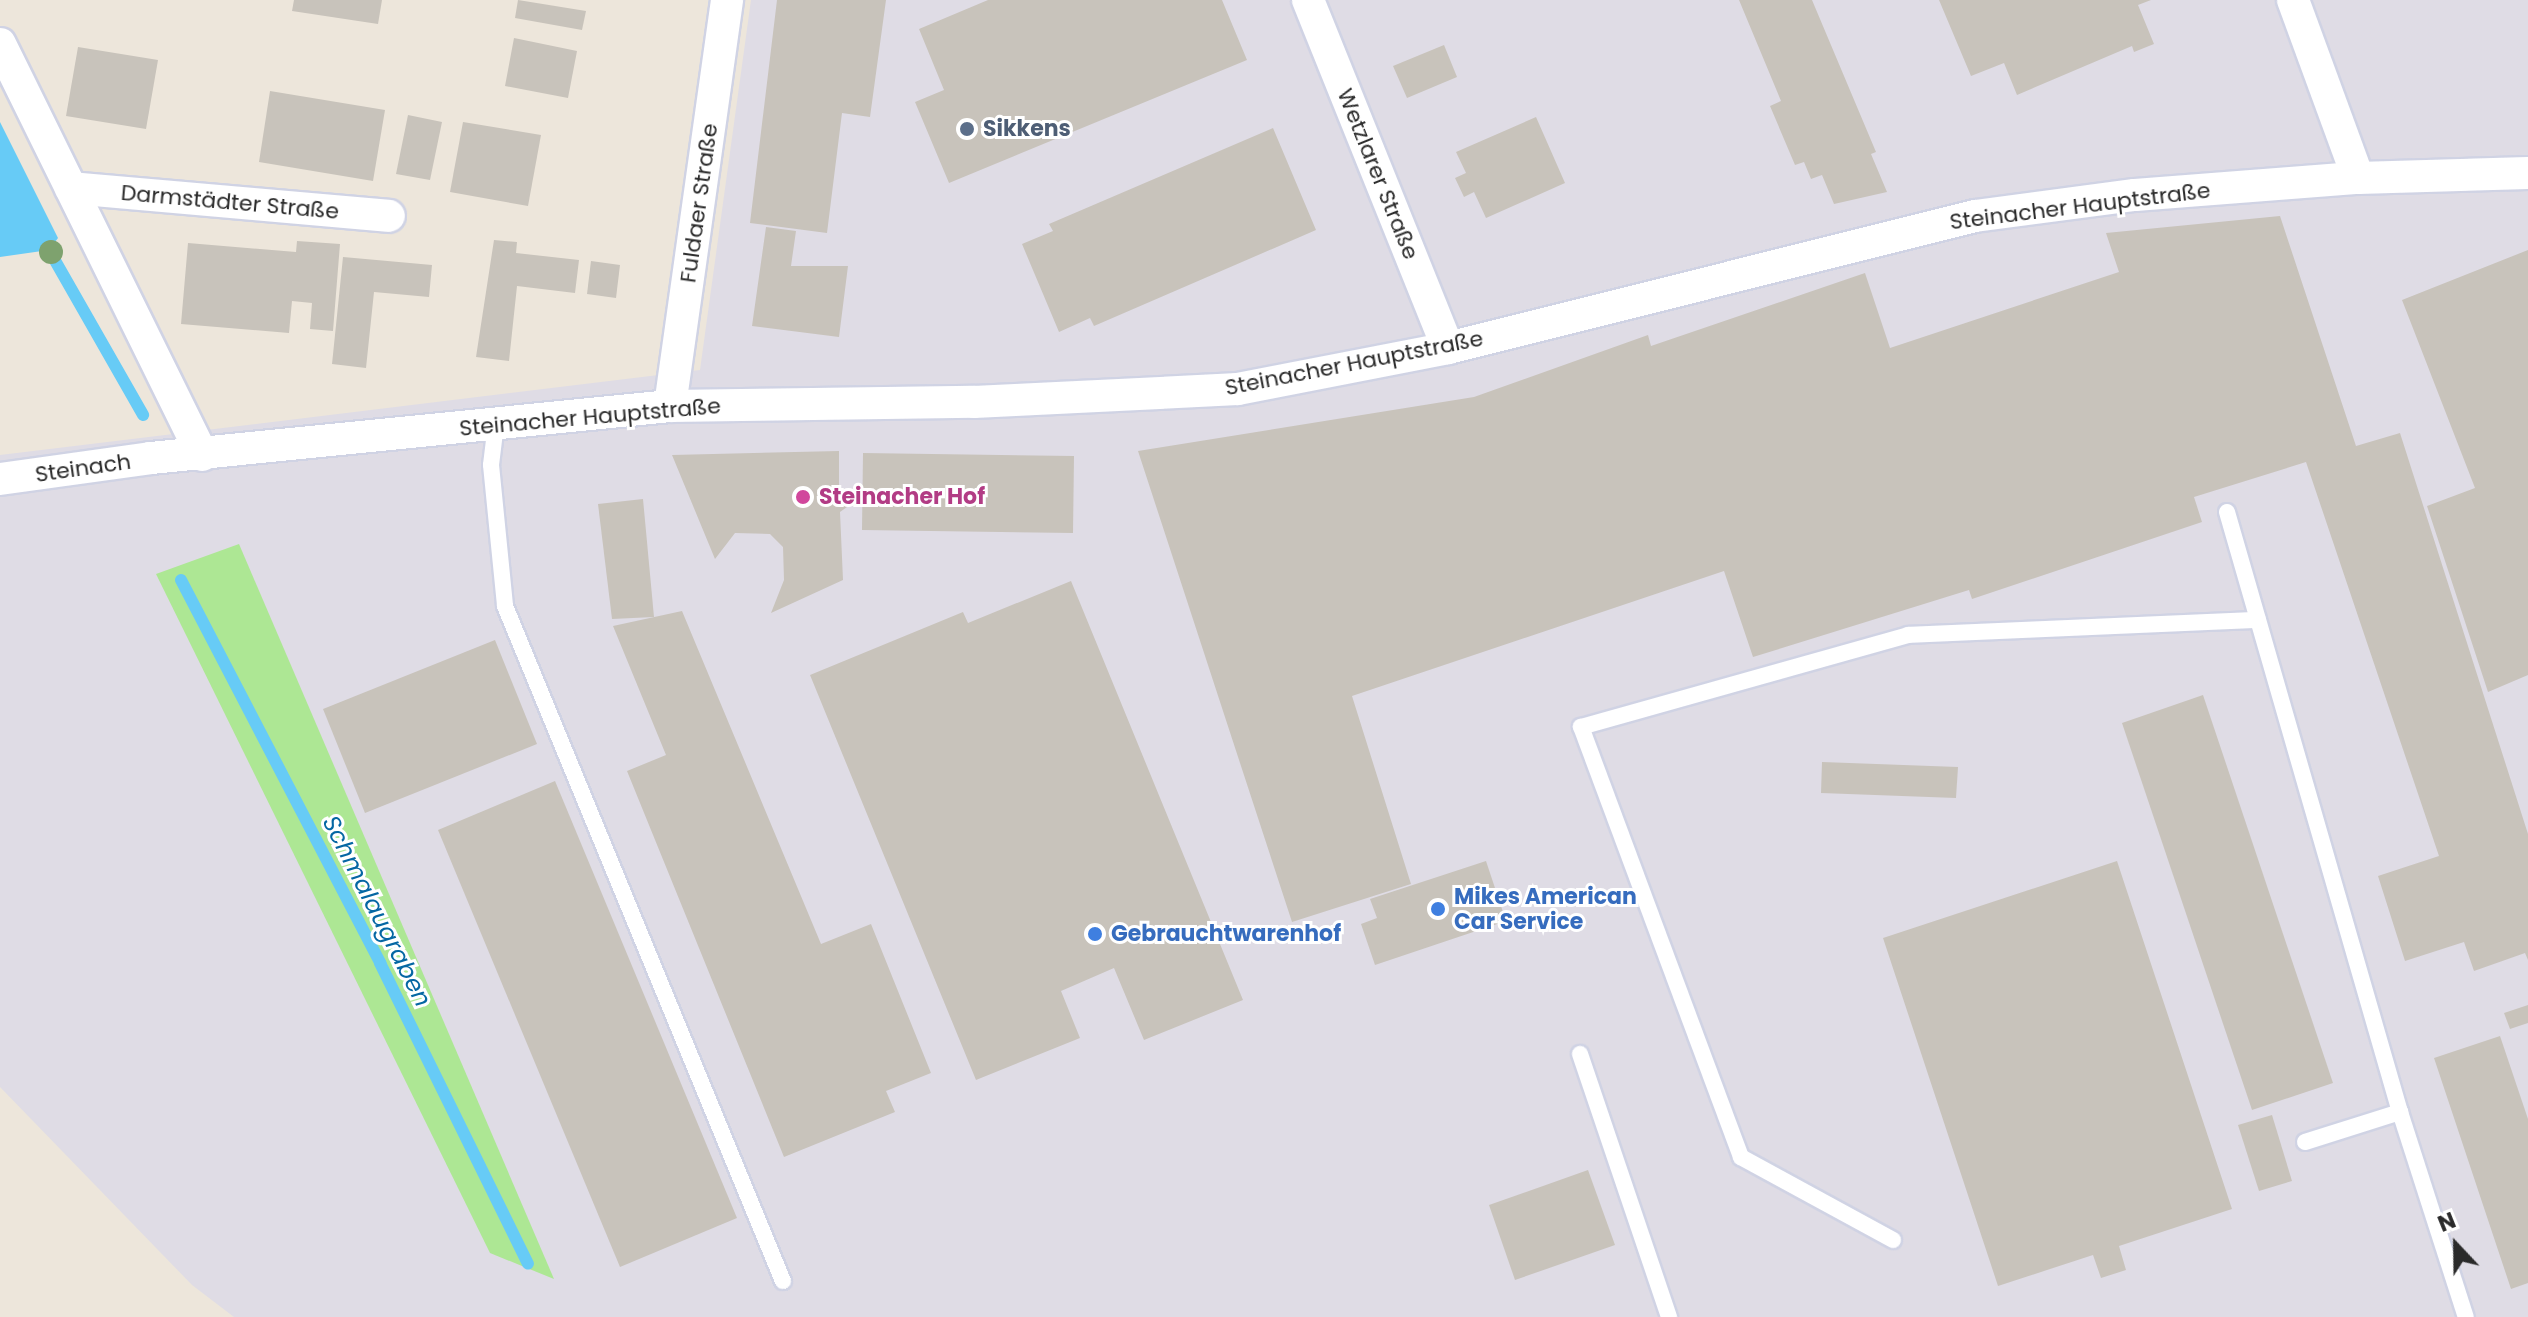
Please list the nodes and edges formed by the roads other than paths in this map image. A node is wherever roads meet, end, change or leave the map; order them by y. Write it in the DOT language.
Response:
graph roads {
  1 [pos="727,0"];
  2 [pos="1308,0"];
  3 [pos="2293,0"];
  4 [pos="0,44"];
  5 [pos="2528,173"];
  6 [pos="2358,178"];
  7 [pos="71,188"];
  8 [pos="389,216"];
  9 [pos="1448,348"];
  10 [pos="670,406"];
  11 [pos="496,424"];
  12 [pos="202,455"];
  13 [pos="166,457"];
  14 [pos="0,479"];
  15 [pos="2227,512"];
  16 [pos="2258,620"];
  17 [pos="1580,1054"];
  18 [pos="2400,1112"];
  19 [pos="2305,1142"];
  20 [pos="1893,1240"];
  21 [pos="783,1281"];
  22 [pos="1669,1317"];
  23 [pos="2466,1317"];
  1 -- 10 [label="street, Fuldaer Straße"];
  2 -- 9 [label="street, Wetzlarer Straße"];
  3 -- 6 [label="street"];
  4 -- 7 [label="street"];
  5 -- 6 [label="street, Steinacher Hauptstraße"];
  6 -- 9 [label="street, Steinacher Hauptstraße"];
  7 -- 8 [label="street, Darmstädter Straße"];
  7 -- 12 [label="street"];
  9 -- 10 [label="street, Steinacher Hauptstraße"];
  10 -- 11 [label="street, Steinacher Hauptstraße"];
  11 -- 12 [label="street, Steinacher Hauptstraße"];
  11 -- 21 [label="lane"];
  12 -- 13 [label="street, Steinacher Hauptstraße"];
  13 -- 14 [label="street, Steinach"];
  15 -- 16 [label="lane"];
  16 -- 18 [label="lane"];
  16 -- 20 [label="lane"];
  17 -- 22 [label="lane"];
  18 -- 19 [label="lane"];
  18 -- 23 [label="lane"];
}
